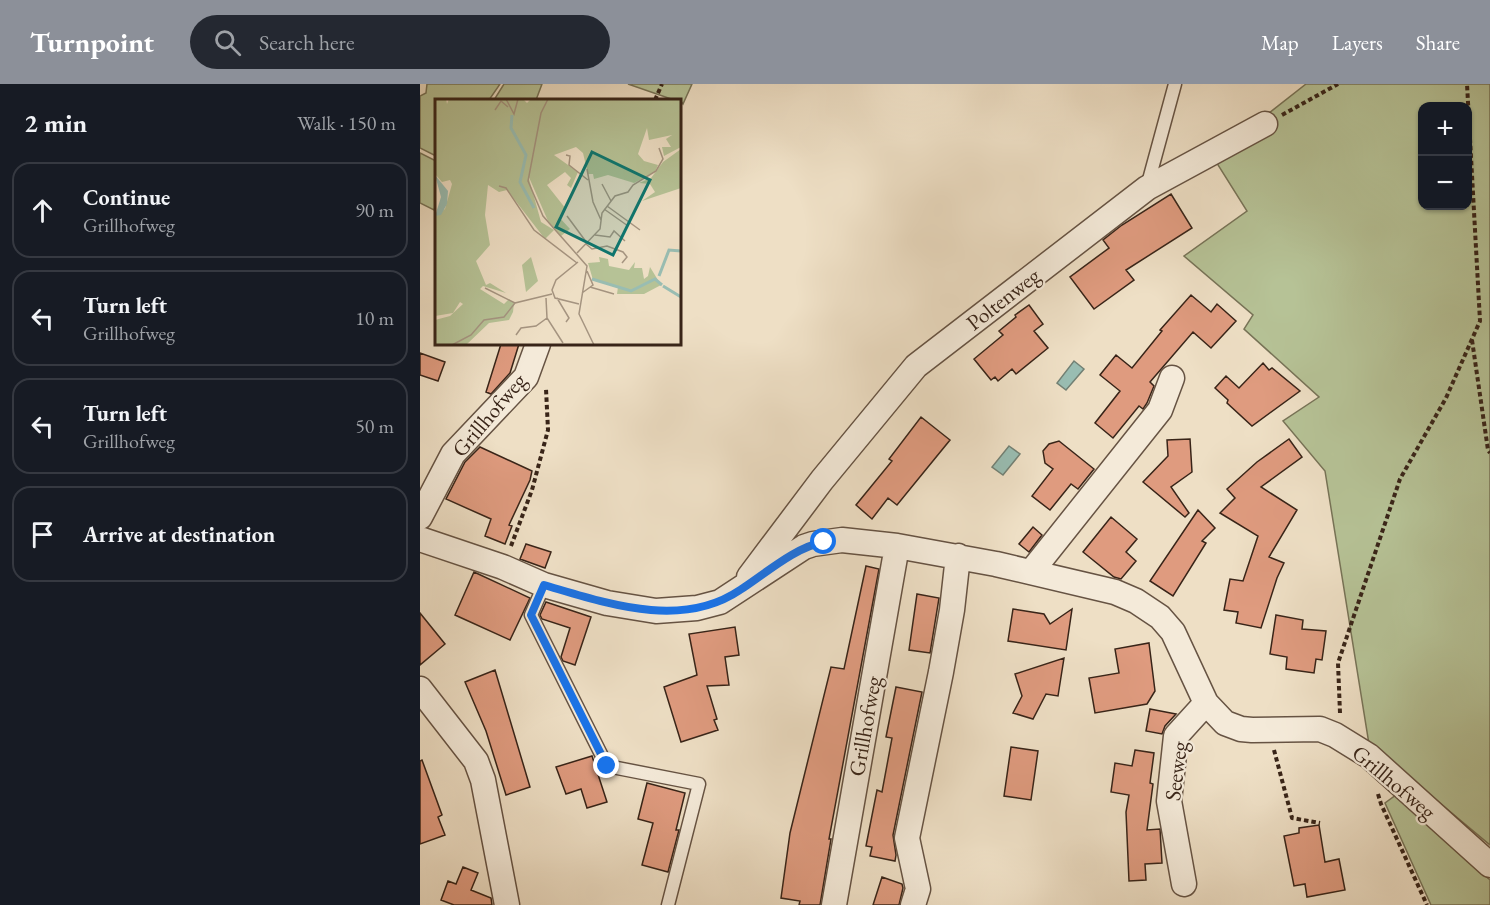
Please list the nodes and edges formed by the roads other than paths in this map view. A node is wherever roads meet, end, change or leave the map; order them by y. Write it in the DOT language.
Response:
graph roads {
  1 [pos="1175,84"];
  2 [pos="1265,124"];
  3 [pos="1147,188"];
  4 [pos="538,345"];
  5 [pos="1172,378"];
  6 [pos="420,517"];
  7 [pos="420,539"];
  8 [pos="897,546"];
  9 [pos="958,556"];
  10 [pos="1031,572"];
  11 [pos="544,585"];
  12 [pos="736,593"];
  13 [pos="420,690"];
  14 [pos="1206,703"];
  15 [pos="1490,865"];
  16 [pos="1184,884"];
  17 [pos="507,905"];
  18 [pos="668,905"];
  19 [pos="834,905"];
  20 [pos="913,905"];
  1 -- 3 [label="lane"];
  2 -- 3 [label="street, Poltenweg"];
  3 -- 12 [label="street, Poltenweg"];
  4 -- 6 [label="street, Grillhofweg"];
  5 -- 10 [label="street"];
  7 -- 11 [label="street, Grillhofweg"];
  8 -- 9 [label="street, Grillhofweg"];
  8 -- 12 [label="street, Grillhofweg"];
  8 -- 19 [label="street, Grillhofweg"];
  9 -- 10 [label="street, Grillhofweg"];
  9 -- 20 [label="street"];
  10 -- 14 [label="street, Grillhofweg"];
  11 -- 12 [label="street, Grillhofweg"];
  11 -- 18 [label="lane"];
  13 -- 17 [label="street"];
  14 -- 15 [label="street, Grillhofweg"];
  14 -- 16 [label="street, Seeweg"];
}
